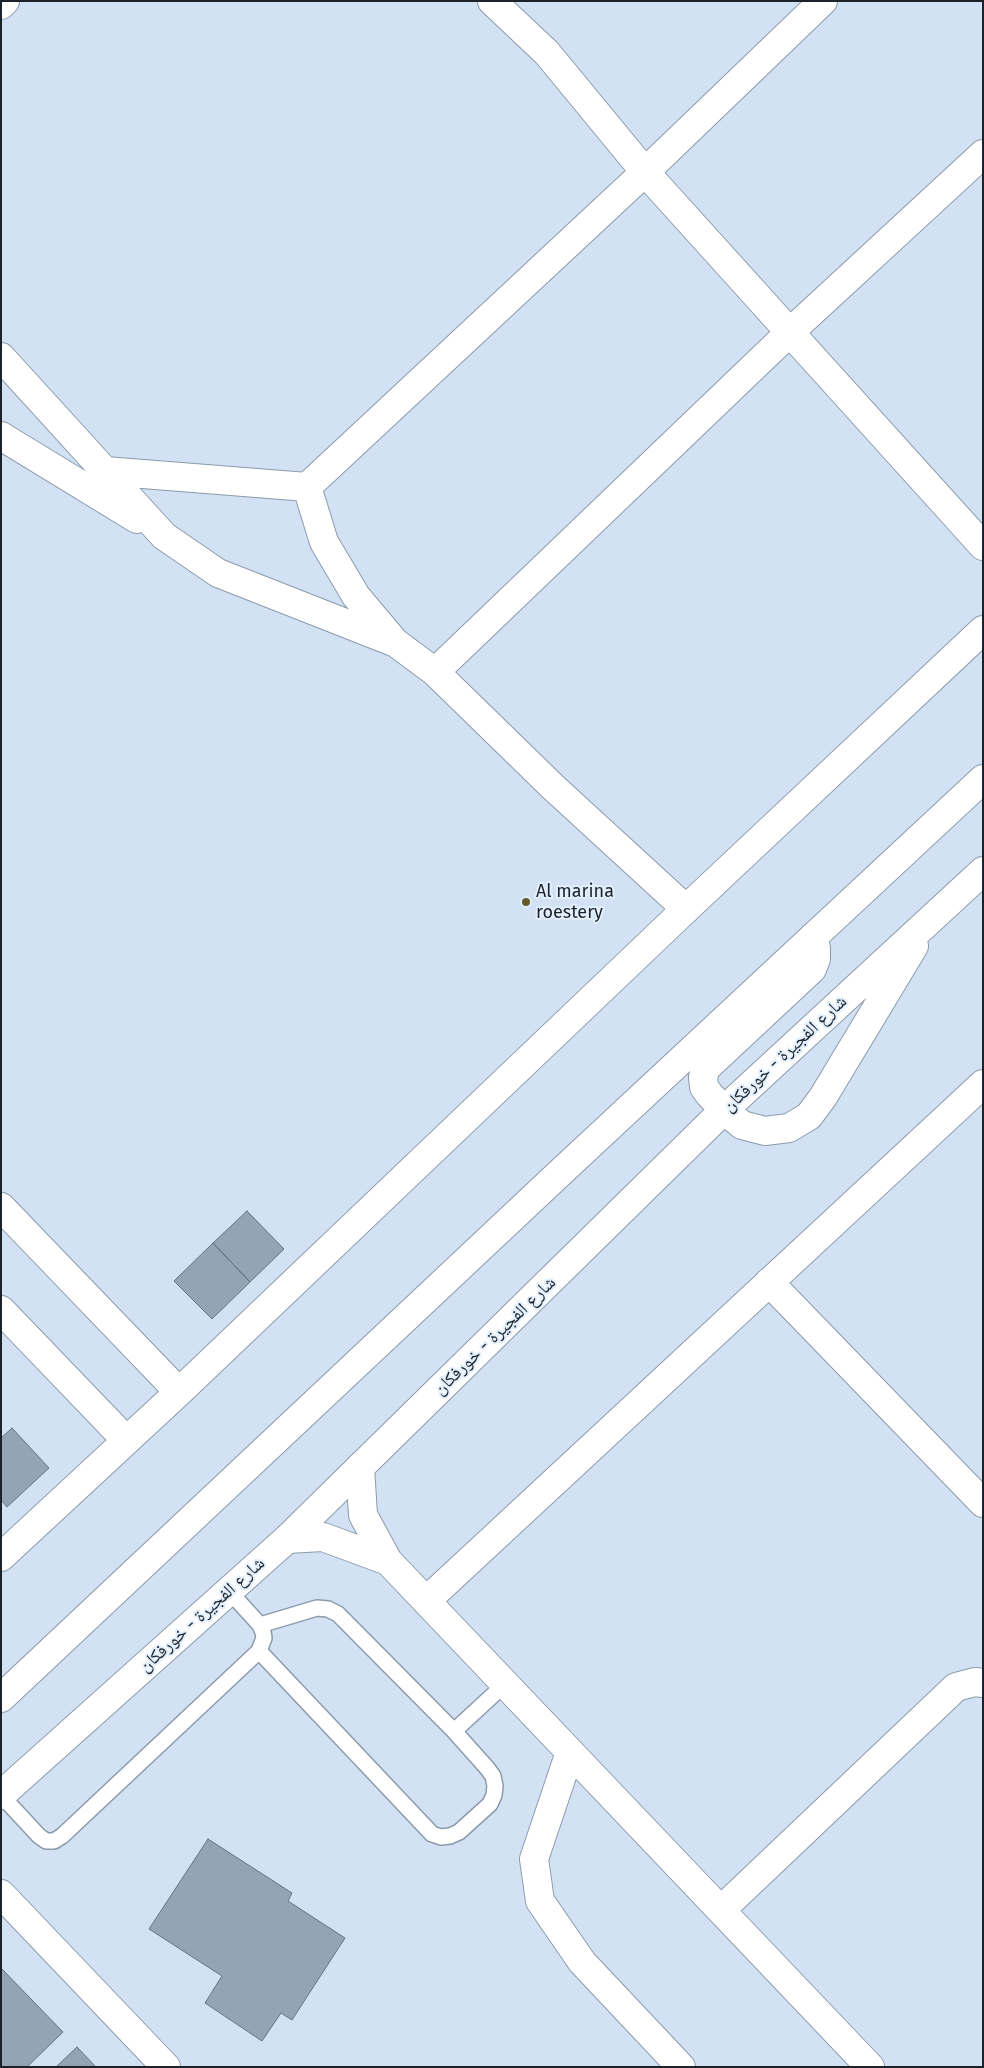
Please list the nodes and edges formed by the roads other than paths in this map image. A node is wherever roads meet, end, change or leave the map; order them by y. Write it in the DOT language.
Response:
graph roads {
  1 [pos="5,1"];
  2 [pos="492,1"];
  3 [pos="823,1"];
  4 [pos="1,5"];
  5 [pos="983,154"];
  6 [pos="645,172"];
  7 [pos="790,333"];
  8 [pos="1,357"];
  9 [pos="1,436"];
  10 [pos="106,471"];
  11 [pos="307,487"];
  12 [pos="164,536"];
  13 [pos="983,546"];
  14 [pos="983,630"];
  15 [pos="396,643"];
  16 [pos="435,672"];
  17 [pos="983,779"];
  18 [pos="983,871"];
  19 [pos="686,909"];
  20 [pos="931,918"];
  21 [pos="813,937"];
  22 [pos="983,1084"];
  23 [pos="724,1110"];
  24 [pos="1,1207"];
  25 [pos="769,1282"];
  26 [pos="1,1310"];
  27 [pos="178,1392"];
  28 [pos="126,1440"];
  29 [pos="360,1467"];
  30 [pos="983,1503"];
  31 [pos="287,1538"];
  32 [pos="1,1557"];
  33 [pos="388,1561"];
  34 [pos="229,1591"];
  35 [pos="426,1601"];
  36 [pos="260,1625"];
  37 [pos="259,1651"];
  38 [pos="983,1683"];
  39 [pos="505,1684"];
  40 [pos="1,1698"];
  41 [pos="454,1731"];
  42 [pos="570,1752"];
  43 [pos="1,1795"];
  44 [pos="1,1894"];
  45 [pos="721,1910"];
  46 [pos="166,2067"];
  47 [pos="681,2067"];
  48 [pos="870,2067"];
  1 -- 4 [label="main road"];
  2 -- 6 [label="main road"];
  3 -- 6 [label="main road"];
  5 -- 7 [label="main road"];
  6 -- 7 [label="main road"];
  6 -- 11 [label="main road"];
  7 -- 13 [label="main road"];
  7 -- 16 [label="main road"];
  8 -- 10 [label="main road"];
  9 -- 12 [label="main road"];
  10 -- 11 [label="main road"];
  10 -- 12 [label="main road"];
  11 -- 15 [label="main road"];
  12 -- 15 [label="main road"];
  14 -- 19 [label="main road"];
  15 -- 16 [label="main road"];
  16 -- 19 [label="main road"];
  17 -- 21 [label="main road"];
  18 -- 20 [label="main road, شارع الفجيرة - خورفكان"];
  19 -- 27 [label="main road"];
  20 -- 23 [label="main road, شارع الفجيرة - خورفكان"];
  20 -- 23 [label="main road"];
  21 -- 23 [label="main road"];
  21 -- 40 [label="main road"];
  22 -- 25 [label="main road"];
  23 -- 29 [label="main road, شارع الفجيرة - خورفكان"];
  24 -- 27 [label="main road"];
  25 -- 30 [label="main road"];
  25 -- 35 [label="main road"];
  26 -- 28 [label="main road"];
  27 -- 28 [label="main road"];
  28 -- 32 [label="main road"];
  29 -- 31 [label="main road, شارع الفجيرة - خورفكان"];
  29 -- 33 [label="main road"];
  31 -- 33 [label="main road"];
  31 -- 34 [label="main road, شارع الفجيرة - خورفكان"];
  33 -- 35 [label="main road"];
  34 -- 36 [label="lane"];
  34 -- 43 [label="main road, شارع الفجيرة - خورفكان"];
  35 -- 39 [label="main road"];
  36 -- 37 [label="lane"];
  36 -- 41 [label="lane"];
  37 -- 41 [label="lane"];
  37 -- 43 [label="lane"];
  38 -- 45 [label="main road"];
  39 -- 41 [label="lane"];
  39 -- 42 [label="main road"];
  42 -- 45 [label="main road"];
  42 -- 47 [label="main road"];
  44 -- 46 [label="main road"];
  45 -- 48 [label="main road"];
}
